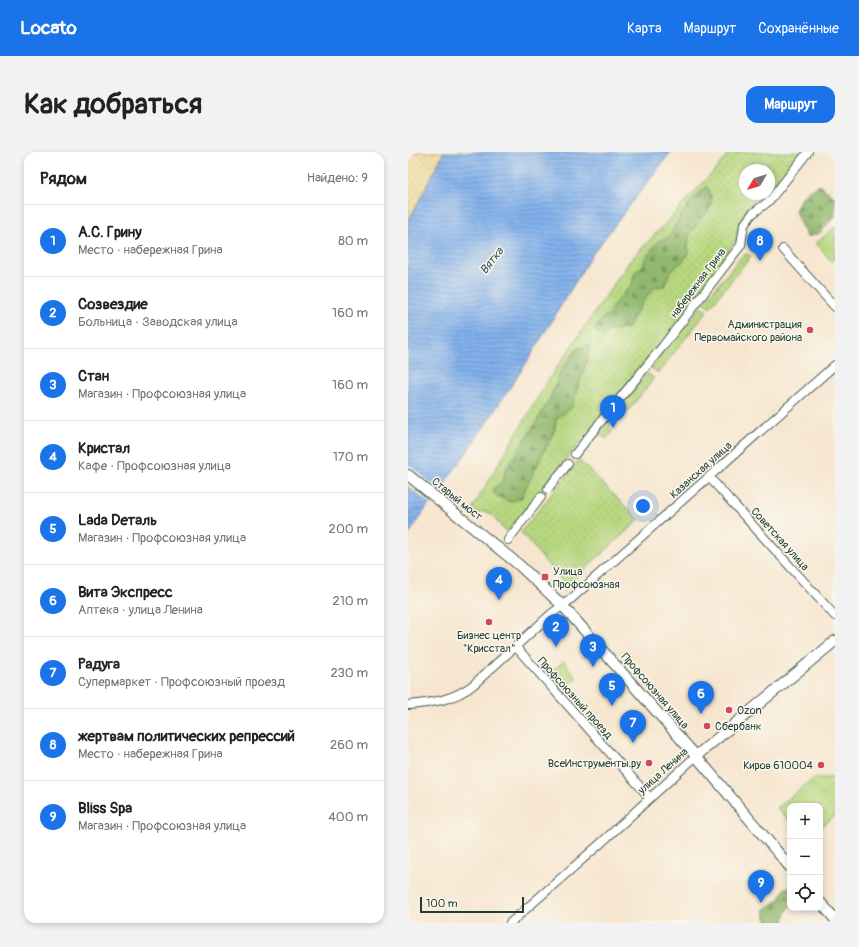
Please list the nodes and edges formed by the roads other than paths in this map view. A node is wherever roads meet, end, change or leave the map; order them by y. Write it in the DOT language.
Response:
graph roads {
  1 [pos="808,152"];
  2 [pos="783,249"];
  3 [pos="835,307"];
  4 [pos="835,365"];
  5 [pos="575,454"];
  6 [pos="568,464"];
  7 [pos="408,475"];
  8 [pos="709,477"];
  9 [pos="548,488"];
  10 [pos="542,497"];
  11 [pos="508,540"];
  12 [pos="491,542"];
  13 [pos="562,605"];
  14 [pos="835,616"];
  15 [pos="835,641"];
  16 [pos="516,647"];
  17 [pos="408,705"];
  18 [pos="696,756"];
  19 [pos="650,798"];
  20 [pos="787,863"];
  21 [pos="823,905"];
  22 [pos="835,919"];
  23 [pos="510,923"];
  1 -- 5 [label="street, набережная Грина"];
  2 -- 3 [label="street"];
  4 -- 8 [label="street, Казанская улица"];
  6 -- 9 [label="street"];
  7 -- 12 [label="main road, Старый мост"];
  8 -- 13 [label="street, Казанская улица"];
  8 -- 14 [label="street, Советская улица"];
  10 -- 11 [label="street"];
  12 -- 13 [label="main road, Профсоюзная улица"];
  13 -- 16 [label="street, Казанская улица"];
  13 -- 18 [label="main road, Профсоюзная улица"];
  15 -- 18 [label="main road, улица Ленина"];
  16 -- 17 [label="street, Казанская улица"];
  16 -- 19 [label="street, Профсоюзный проезд"];
  18 -- 19 [label="street, улица Ленина"];
  18 -- 20 [label="main road, Профсоюзная улица"];
  19 -- 23 [label="street, улица Ленина"];
  21 -- 22 [label="main road"];
}
